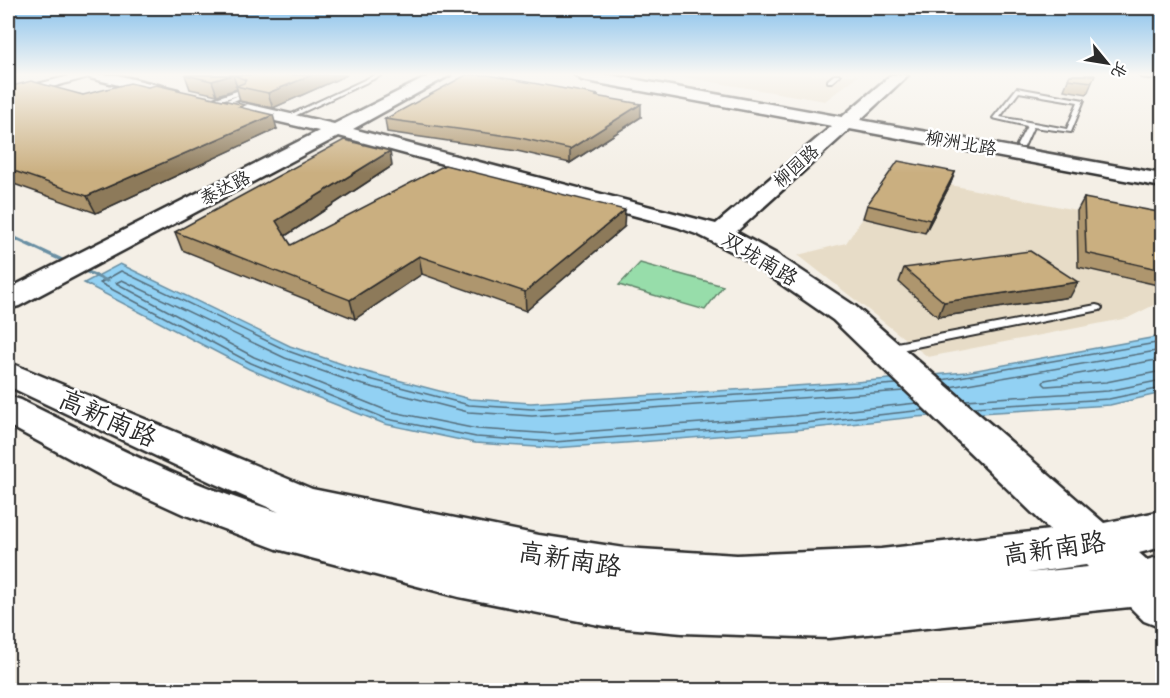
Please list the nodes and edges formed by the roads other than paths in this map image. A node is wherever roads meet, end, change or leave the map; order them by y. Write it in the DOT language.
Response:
graph roads {
  1 [pos="239,108"];
  2 [pos="309,108"];
  3 [pos="364,108"];
  4 [pos="372,108"];
  5 [pos="784,108"];
  6 [pos="793,108"];
  7 [pos="853,108"];
  8 [pos="856,108"];
  9 [pos="1004,108"];
  10 [pos="1079,108"];
  11 [pos="843,117"];
  12 [pos="286,118"];
  13 [pos="1031,124"];
  14 [pos="327,128"];
  15 [pos="1021,145"];
  16 [pos="1162,170"];
  17 [pos="1162,180"];
  18 [pos="709,230"];
  19 [pos="48,270"];
  20 [pos="8,280"];
  21 [pos="8,300"];
  22 [pos="1096,308"];
  23 [pos="891,354"];
  24 [pos="8,373"];
  25 [pos="8,409"];
  26 [pos="1162,529"];
  27 [pos="1098,544"];
  28 [pos="1155,589"];
  1 -- 12 [label="street, 双垅南路"];
  2 -- 12 [label="lane"];
  3 -- 14 [label="street, 泰达路"];
  4 -- 14 [label="street, 泰达路"];
  5 -- 11 [label="street, 柳洲北路"];
  6 -- 11 [label="street, 柳洲北路"];
  7 -- 11 [label="street, 柳园路"];
  8 -- 11 [label="street, 柳园路"];
  9 -- 13 [label="lane"];
  10 -- 13 [label="lane"];
  11 -- 15 [label="street, 柳洲北路"];
  11 -- 17 [label="street, 柳洲北路"];
  11 -- 18 [label="street, 柳园路"];
  12 -- 14 [label="street, 双垅南路"];
  13 -- 15 [label="lane"];
  14 -- 18 [label="street, 双垅南路"];
  14 -- 19 [label="street, 泰达路"];
  15 -- 16 [label="street, 柳洲北路"];
  18 -- 23 [label="street, 双垅南路"];
  19 -- 20 [label="street, 泰达路"];
  19 -- 21 [label="street, 泰达路"];
  22 -- 23 [label="lane"];
  23 -- 27 [label="street, 双垅南路"];
  24 -- 27 [label="street, 高新南路"];
  25 -- 28 [label="street, 高新南路"];
  26 -- 27 [label="street, 高新南路"];
  27 -- 28 [label="street, 双垅南路"];
}
